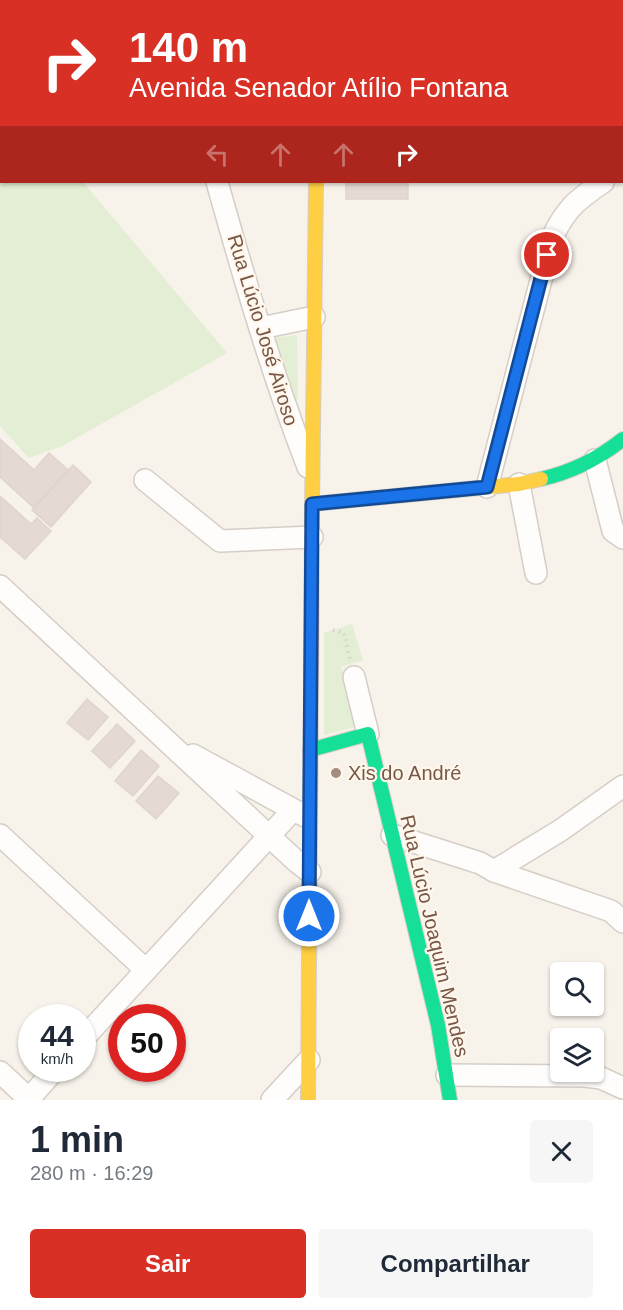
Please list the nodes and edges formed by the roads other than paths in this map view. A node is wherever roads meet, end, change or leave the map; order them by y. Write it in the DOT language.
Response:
graph roads {
  1 [pos="217,183"];
  2 [pos="316,183"];
  3 [pos="602,183"];
  4 [pos="314,317"];
  5 [pos="261,328"];
  6 [pos="623,439"];
  7 [pos="595,460"];
  8 [pos="312,478"];
  9 [pos="145,480"];
  10 [pos="519,484"];
  11 [pos="487,487"];
  12 [pos="312,504"];
  13 [pos="312,537"];
  14 [pos="623,538"];
  15 [pos="536,573"];
  16 [pos="0,586"];
  17 [pos="354,677"];
  18 [pos="368,734"];
  19 [pos="166,740"];
  20 [pos="310,750"];
  21 [pos="623,786"];
  22 [pos="302,814"];
  23 [pos="0,835"];
  24 [pos="269,836"];
  25 [pos="393,840"];
  26 [pos="494,871"];
  27 [pos="310,872"];
  28 [pos="623,921"];
  29 [pos="146,970"];
  30 [pos="96,1025"];
  31 [pos="309,1060"];
  32 [pos="0,1072"];
  33 [pos="447,1075"];
  34 [pos="44,1082"];
  35 [pos="623,1088"];
  36 [pos="29,1099"];
  37 [pos="272,1100"];
  38 [pos="308,1100"];
  39 [pos="450,1100"];
  1 -- 5 [label="street, Rua Lúcio José Airoso"];
  2 -- 4 [label="main road"];
  3 -- 11 [label="street"];
  4 -- 5 [label="street"];
  4 -- 8 [label="main road"];
  5 -- 8 [label="street, Rua Lúcio José Airoso"];
  6 -- 7 [label="main road"];
  7 -- 10 [label="main road"];
  7 -- 14 [label="street"];
  8 -- 12 [label="main road"];
  9 -- 13 [label="street"];
  10 -- 11 [label="main road"];
  10 -- 15 [label="street"];
  11 -- 12 [label="main road"];
  12 -- 13 [label="main road"];
  13 -- 20 [label="main road"];
  16 -- 19 [label="street"];
  17 -- 18 [label="street"];
  18 -- 20 [label="main road"];
  18 -- 25 [label="main road, Rua Lúcio Joaquim Mendes"];
  19 -- 22 [label="street"];
  19 -- 24 [label="street"];
  20 -- 22 [label="main road"];
  21 -- 26 [label="street"];
  22 -- 24 [label="street"];
  22 -- 27 [label="main road"];
  23 -- 29 [label="street"];
  24 -- 27 [label="street"];
  24 -- 29 [label="street"];
  25 -- 26 [label="street"];
  25 -- 33 [label="main road, Rua Lúcio Joaquim Mendes"];
  26 -- 28 [label="street"];
  27 -- 31 [label="main road"];
  29 -- 30 [label="street"];
  31 -- 37 [label="street"];
  31 -- 38 [label="main road"];
  32 -- 36 [label="street"];
  33 -- 35 [label="street"];
  33 -- 39 [label="main road, Rua Lúcio Joaquim Mendes"];
  34 -- 36 [label="street"];
}
